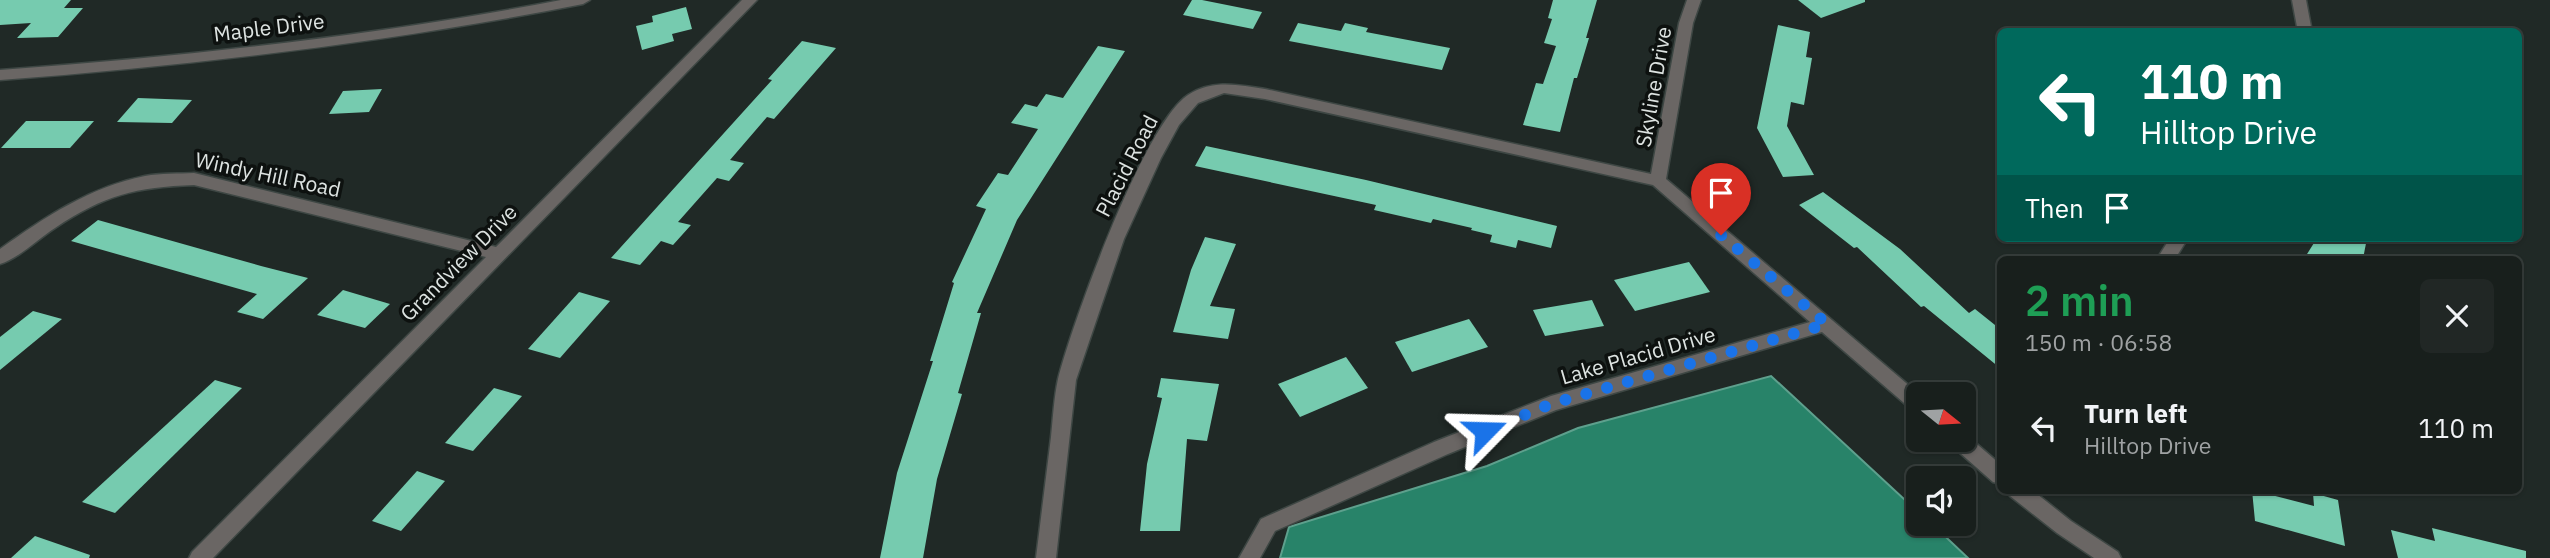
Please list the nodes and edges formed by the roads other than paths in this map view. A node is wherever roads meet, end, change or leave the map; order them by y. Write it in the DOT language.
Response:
graph roads {
  1 [pos="583,0"];
  2 [pos="750,0"];
  3 [pos="1694,0"];
  4 [pos="2300,0"];
  5 [pos="2304,28"];
  6 [pos="0,75"];
  7 [pos="1658,181"];
  8 [pos="499,254"];
  9 [pos="0,258"];
  10 [pos="1827,324"];
  11 [pos="1906,393"];
  12 [pos="1973,452"];
  13 [pos="1997,473"];
  14 [pos="2024,494"];
  15 [pos="199,558"];
  16 [pos="1046,558"];
  17 [pos="1249,558"];
  18 [pos="2111,558"];
  1 -- 6 [label="street, Maple Drive"];
  2 -- 8 [label="street, Grandview Drive"];
  3 -- 7 [label="street, Skyline Drive"];
  4 -- 5 [label="street"];
  7 -- 10 [label="street"];
  7 -- 16 [label="street, Placid Road"];
  8 -- 9 [label="street, Windy Hill Road"];
  8 -- 15 [label="street, Grandview Drive"];
  10 -- 11 [label="street"];
  10 -- 17 [label="street, Lake Placid Drive"];
  12 -- 13 [label="street"];
  14 -- 18 [label="street"];
}
